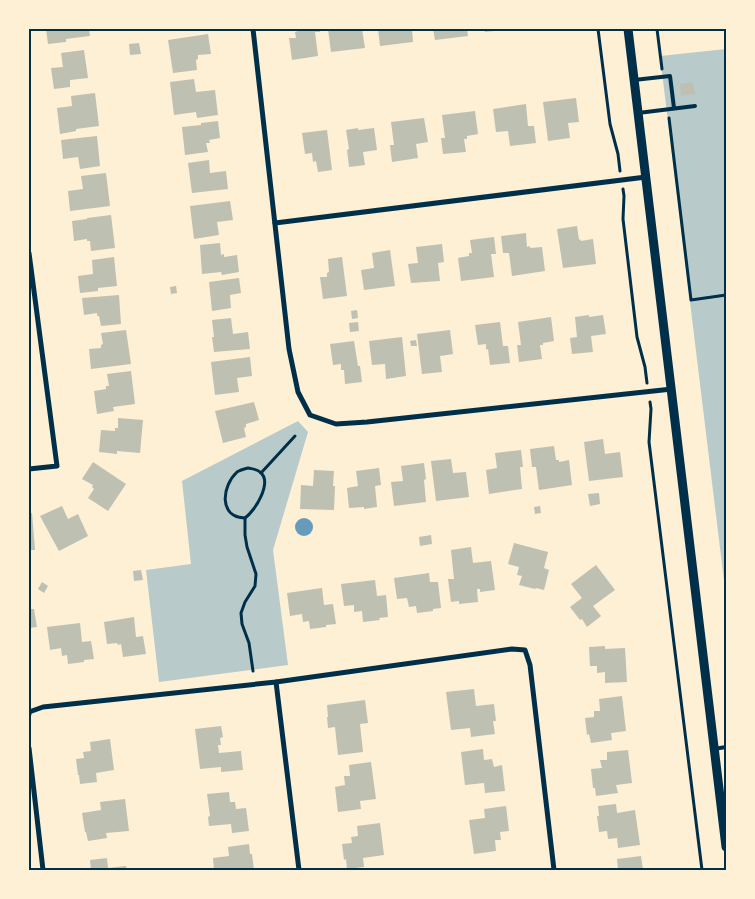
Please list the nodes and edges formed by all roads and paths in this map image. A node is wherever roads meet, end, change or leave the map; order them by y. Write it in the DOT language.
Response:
graph roads {
  1 [pos="253,29"];
  2 [pos="598,29"];
  3 [pos="628,29"];
  4 [pos="657,29"];
  5 [pos="663,77"];
  6 [pos="634,80"];
  7 [pos="695,106"];
  8 [pos="674,108"];
  9 [pos="668,109"];
  10 [pos="638,113"];
  11 [pos="618,154"];
  12 [pos="646,176"];
  13 [pos="624,196"];
  14 [pos="275,224"];
  15 [pos="29,254"];
  16 [pos="726,295"];
  17 [pos="645,367"];
  18 [pos="672,389"];
  19 [pos="650,409"];
  20 [pos="295,436"];
  21 [pos="29,469"];
  22 [pos="261,473"];
  23 [pos="245,518"];
  24 [pos="253,670"];
  25 [pos="276,682"];
  26 [pos="29,714"];
  27 [pos="726,747"];
  28 [pos="29,748"];
  29 [pos="714,748"];
  30 [pos="726,847"];
  31 [pos="43,870"];
  32 [pos="299,870"];
  33 [pos="554,870"];
  34 [pos="702,870"];
  1 -- 14 [label="street"];
  2 -- 11 [label="path"];
  3 -- 6 [label="street"];
  4 -- 5 [label="path"];
  5 -- 6 [label="lane"];
  5 -- 8 [label="lane"];
  6 -- 10 [label="street"];
  7 -- 8 [label="lane"];
  8 -- 9 [label="lane"];
  9 -- 10 [label="lane"];
  9 -- 16 [label="path"];
  10 -- 12 [label="street"];
  12 -- 14 [label="street"];
  12 -- 18 [label="street"];
  13 -- 17 [label="path"];
  14 -- 18 [label="street"];
  15 -- 21 [label="street"];
  18 -- 29 [label="street"];
  19 -- 34 [label="path"];
  20 -- 22 [label="path"];
  22 -- 23 [label="path"];
  22 -- 23 [label="path"];
  23 -- 24 [label="path"];
  25 -- 26 [label="street"];
  25 -- 32 [label="street"];
  25 -- 33 [label="street"];
  27 -- 29 [label="lane"];
  28 -- 31 [label="street"];
  29 -- 30 [label="street"];
}
